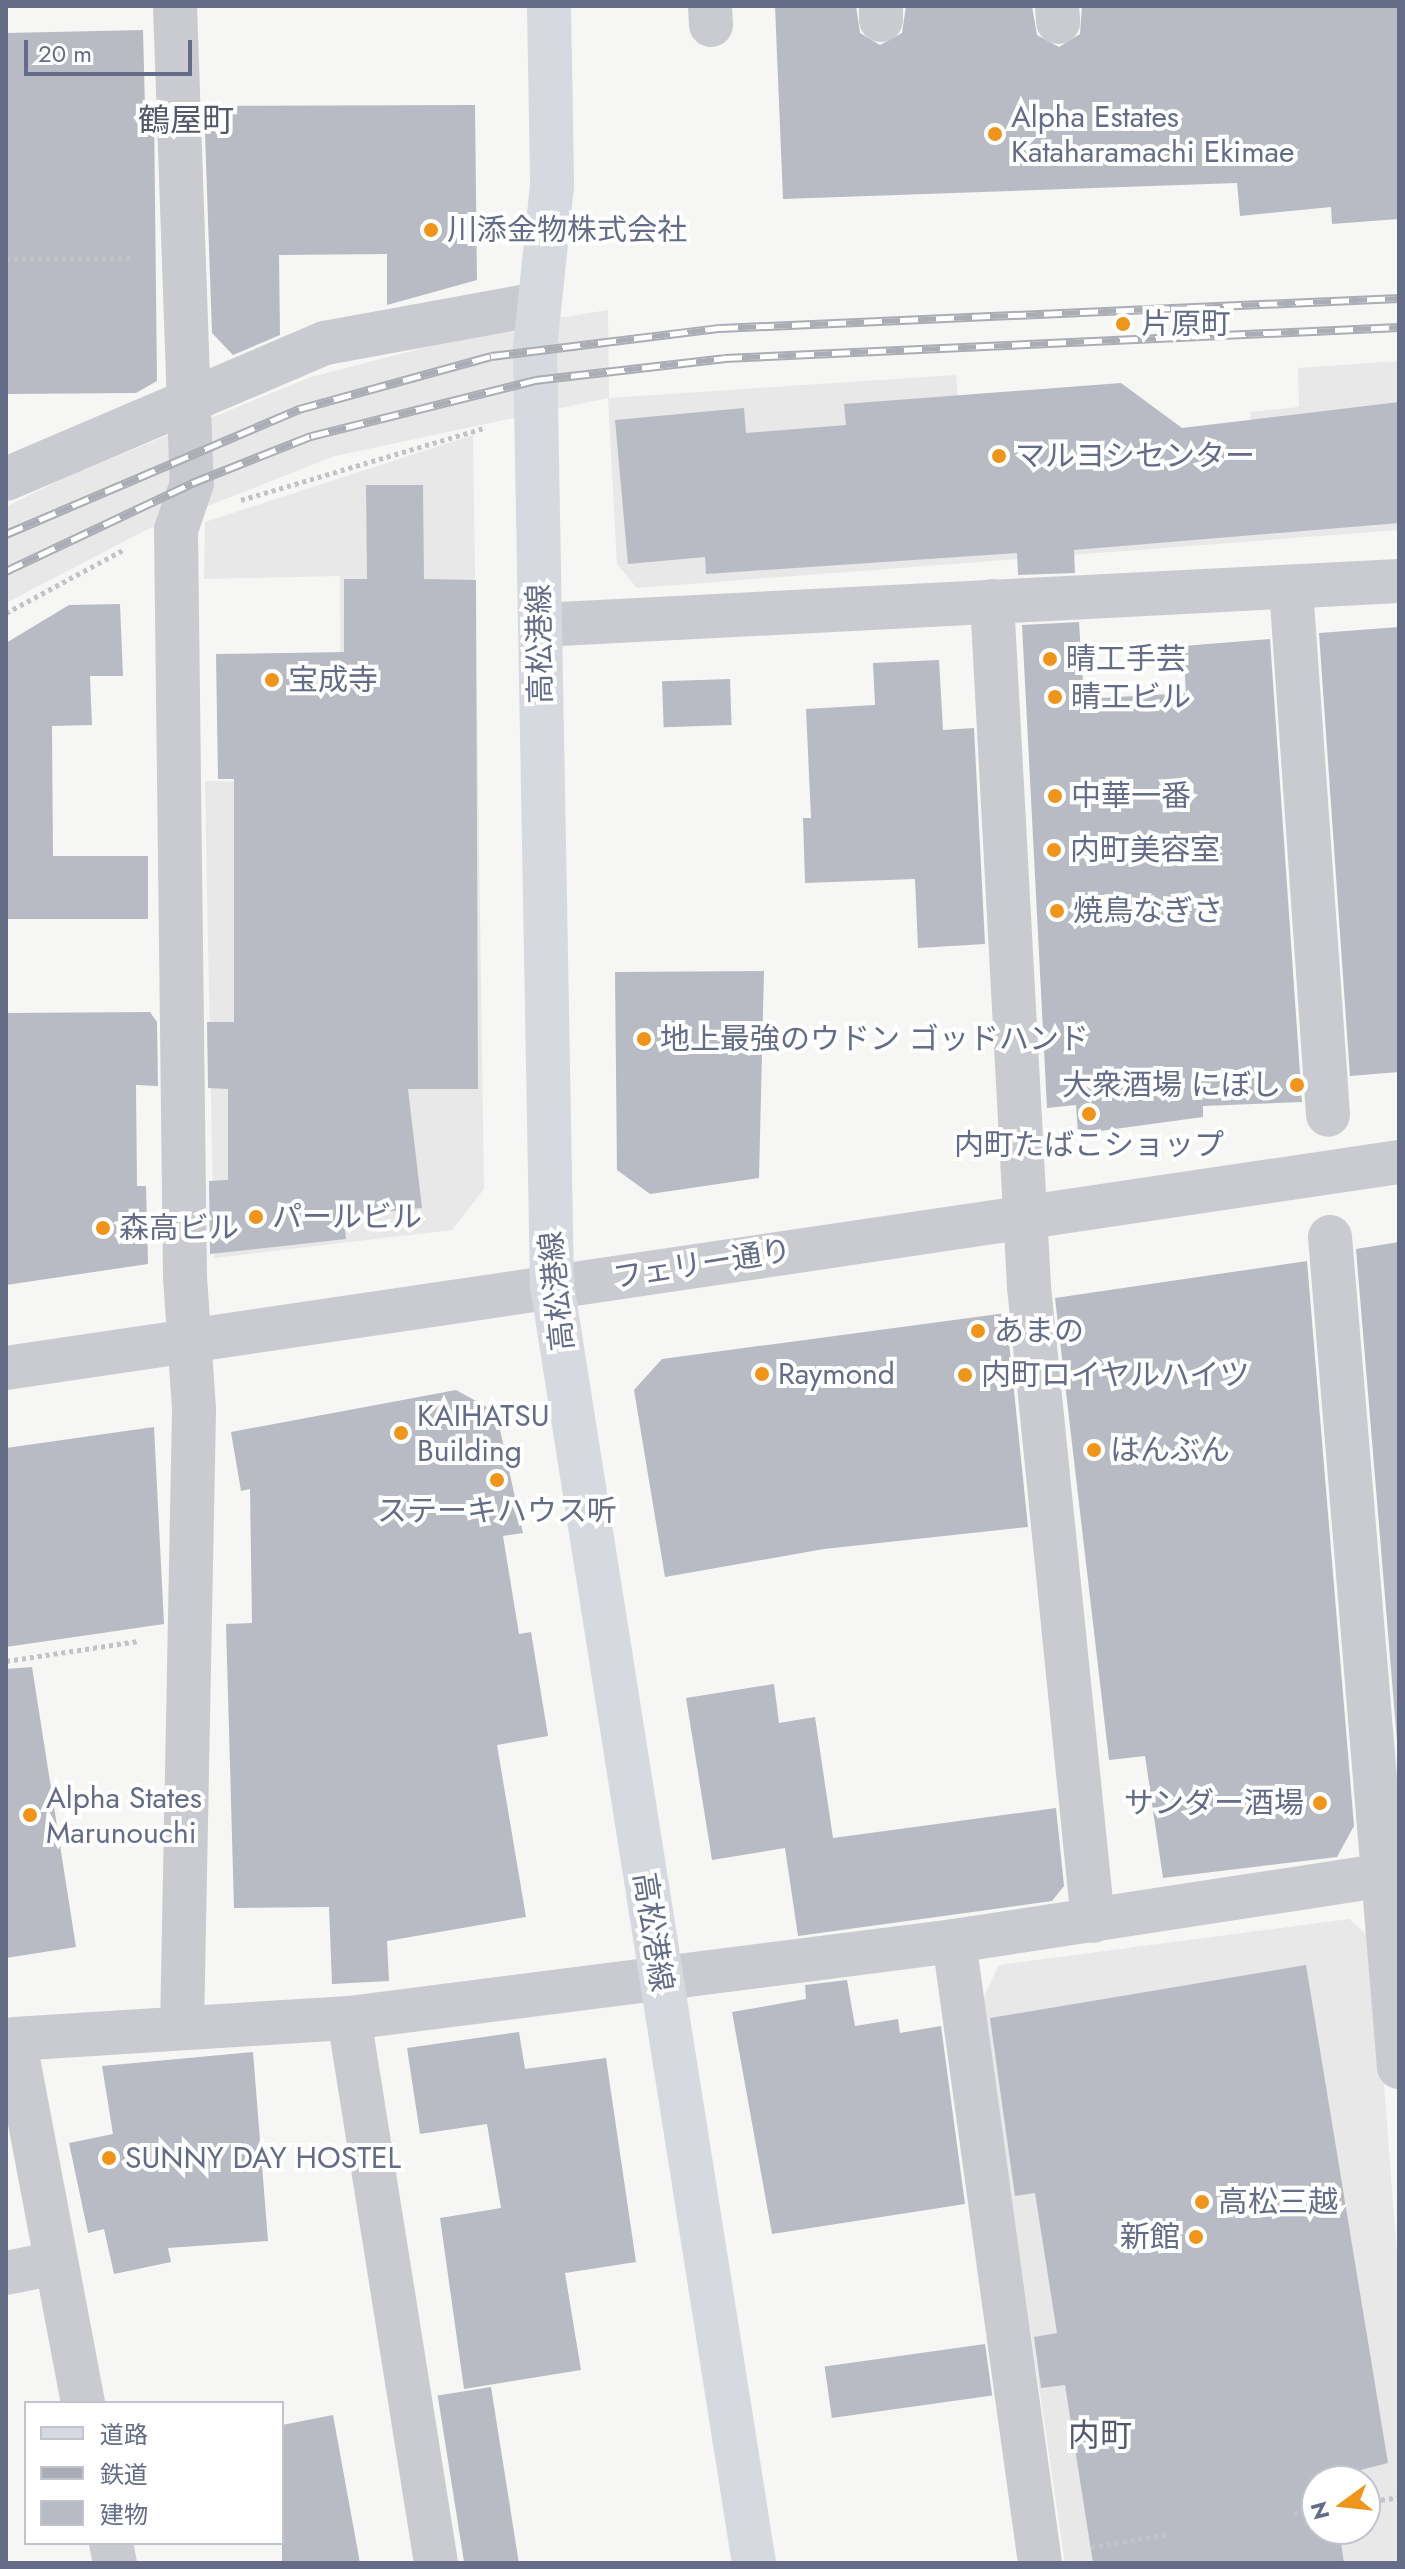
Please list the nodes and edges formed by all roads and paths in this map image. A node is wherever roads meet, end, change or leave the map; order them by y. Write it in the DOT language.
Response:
graph roads {
  1 [pos="175,6"];
  2 [pos="549,6"];
  3 [pos="183,257"];
  4 [pos="6,259"];
  5 [pos="537,304"];
  6 [pos="188,397"];
  7 [pos="492,427"];
  8 [pos="6,479"];
  9 [pos="176,530"];
  10 [pos="1399,581"];
  11 [pos="1291,588"];
  12 [pos="992,601"];
  13 [pos="6,613"];
  14 [pos="540,625"];
  15 [pos="1328,1115"];
  16 [pos="1399,1162"];
  17 [pos="1025,1215"];
  18 [pos="1330,1237"];
  19 [pos="552,1285"];
  20 [pos="190,1342"];
  21 [pos="6,1368"];
  22 [pos="187,1633"];
  23 [pos="6,1661"];
  24 [pos="1388,1810"];
  25 [pos="1383,1875"];
  26 [pos="1093,1921"];
  27 [pos="954,1941"];
  28 [pos="660,1979"];
  29 [pos="349,2018"];
  30 [pos="182,2027"];
  31 [pos="1399,2067"];
  32 [pos="55,2263"];
  33 [pos="6,2273"];
  34 [pos="83,2401"];
  35 [pos="1301,2513"];
  36 [pos="1294,2514"];
  37 [pos="1169,2534"];
  38 [pos="1059,2556"];
  39 [pos="436,2563"];
  40 [pos="754,2563"];
  1 -- 3 [label="street"];
  2 -- 5 [label="main road, 高松港線"];
  3 -- 4 [label="path"];
  3 -- 6 [label="street"];
  5 -- 6 [label="street"];
  5 -- 14 [label="main road, 高松港線"];
  6 -- 8 [label="street"];
  6 -- 9 [label="street"];
  7 -- 9 [label="path"];
  9 -- 13 [label="path"];
  9 -- 20 [label="street"];
  10 -- 11 [label="street"];
  11 -- 12 [label="street"];
  11 -- 15 [label="street"];
  12 -- 14 [label="street"];
  12 -- 17 [label="street"];
  14 -- 19 [label="main road, 高松港線"];
  16 -- 17 [label="street, フェリー通り"];
  17 -- 19 [label="street, フェリー通り"];
  17 -- 26 [label="street"];
  18 -- 24 [label="street"];
  19 -- 20 [label="street, フェリー通り"];
  19 -- 28 [label="main road, 高松港線"];
  20 -- 21 [label="street, フェリー通り"];
  20 -- 22 [label="street"];
  22 -- 23 [label="path"];
  22 -- 30 [label="street"];
  24 -- 25 [label="street"];
  25 -- 26 [label="street"];
  25 -- 31 [label="street"];
  26 -- 27 [label="street"];
  27 -- 28 [label="street"];
  27 -- 38 [label="street"];
  28 -- 29 [label="street"];
  28 -- 40 [label="main road, 高松港線"];
  29 -- 30 [label="street"];
  29 -- 39 [label="street"];
  30 -- 32 [label="street"];
  32 -- 33 [label="street"];
  32 -- 34 [label="street"];
  35 -- 36 [label="path"];
  37 -- 38 [label="path"];
}
